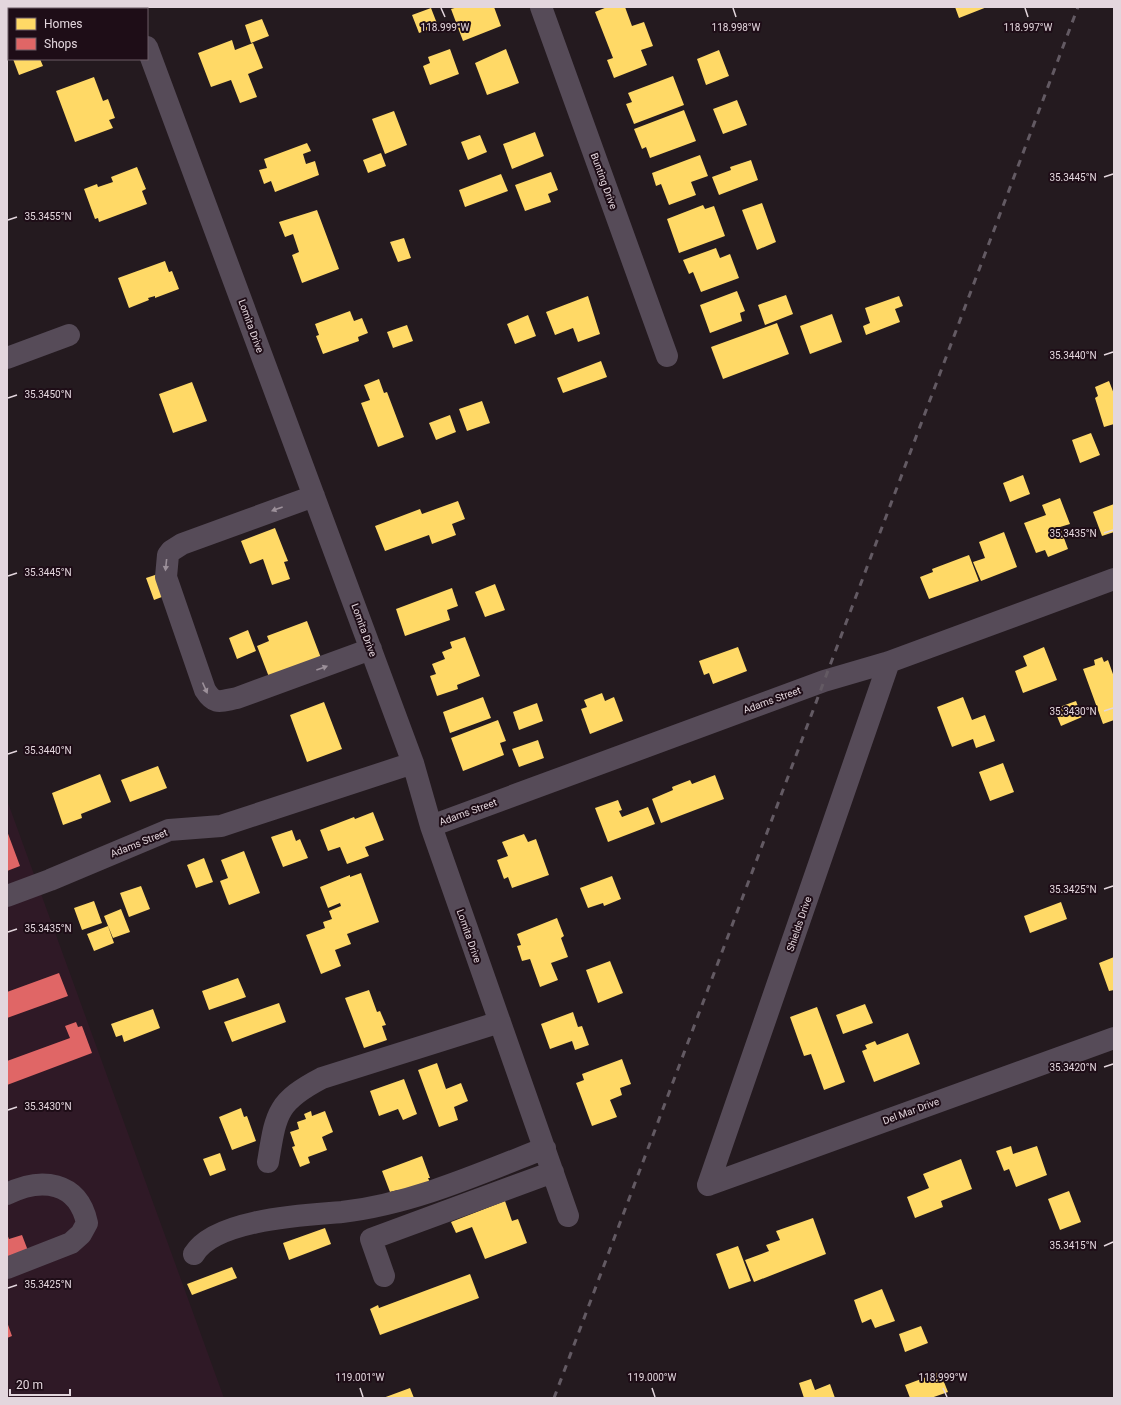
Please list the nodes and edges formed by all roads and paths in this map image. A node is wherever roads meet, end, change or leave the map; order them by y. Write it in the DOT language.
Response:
graph roads {
  1 [pos="540,7"];
  2 [pos="148,50"];
  3 [pos="69,336"];
  4 [pos="667,356"];
  5 [pos="7,358"];
  6 [pos="314,496"];
  7 [pos="1114,579"];
  8 [pos="371,649"];
  9 [pos="889,662"];
  10 [pos="413,763"];
  11 [pos="431,826"];
  12 [pos="7,896"];
  13 [pos="500,1022"];
  14 [pos="1114,1038"];
  15 [pos="544,1148"];
  16 [pos="268,1162"];
  17 [pos="553,1172"];
  18 [pos="708,1185"];
  19 [pos="7,1194"];
  20 [pos="568,1216"];
  21 [pos="194,1254"];
  22 [pos="7,1268"];
  23 [pos="384,1276"];
  1 -- 4 [label="street, Bunting Drive"];
  2 -- 6 [label="street, Lomita Drive"];
  3 -- 5 [label="street"];
  6 -- 8 [label="street, Lomita Drive"];
  6 -- 8 [label="street, one-way"];
  7 -- 9 [label="street, Adams Street"];
  8 -- 10 [label="street, Lomita Drive"];
  9 -- 11 [label="street, Adams Street"];
  9 -- 18 [label="street, Shields Drive"];
  10 -- 11 [label="street, Lomita Drive"];
  10 -- 12 [label="street, Adams Street"];
  11 -- 13 [label="street, Lomita Drive"];
  13 -- 15 [label="street, Lomita Drive"];
  13 -- 16 [label="street"];
  14 -- 18 [label="street, Del Mar Drive"];
  15 -- 17 [label="street, Lomita Drive"];
  15 -- 21 [label="street"];
  17 -- 20 [label="street, Lomita Drive"];
  17 -- 23 [label="street"];
  19 -- 22 [label="street"];
}
